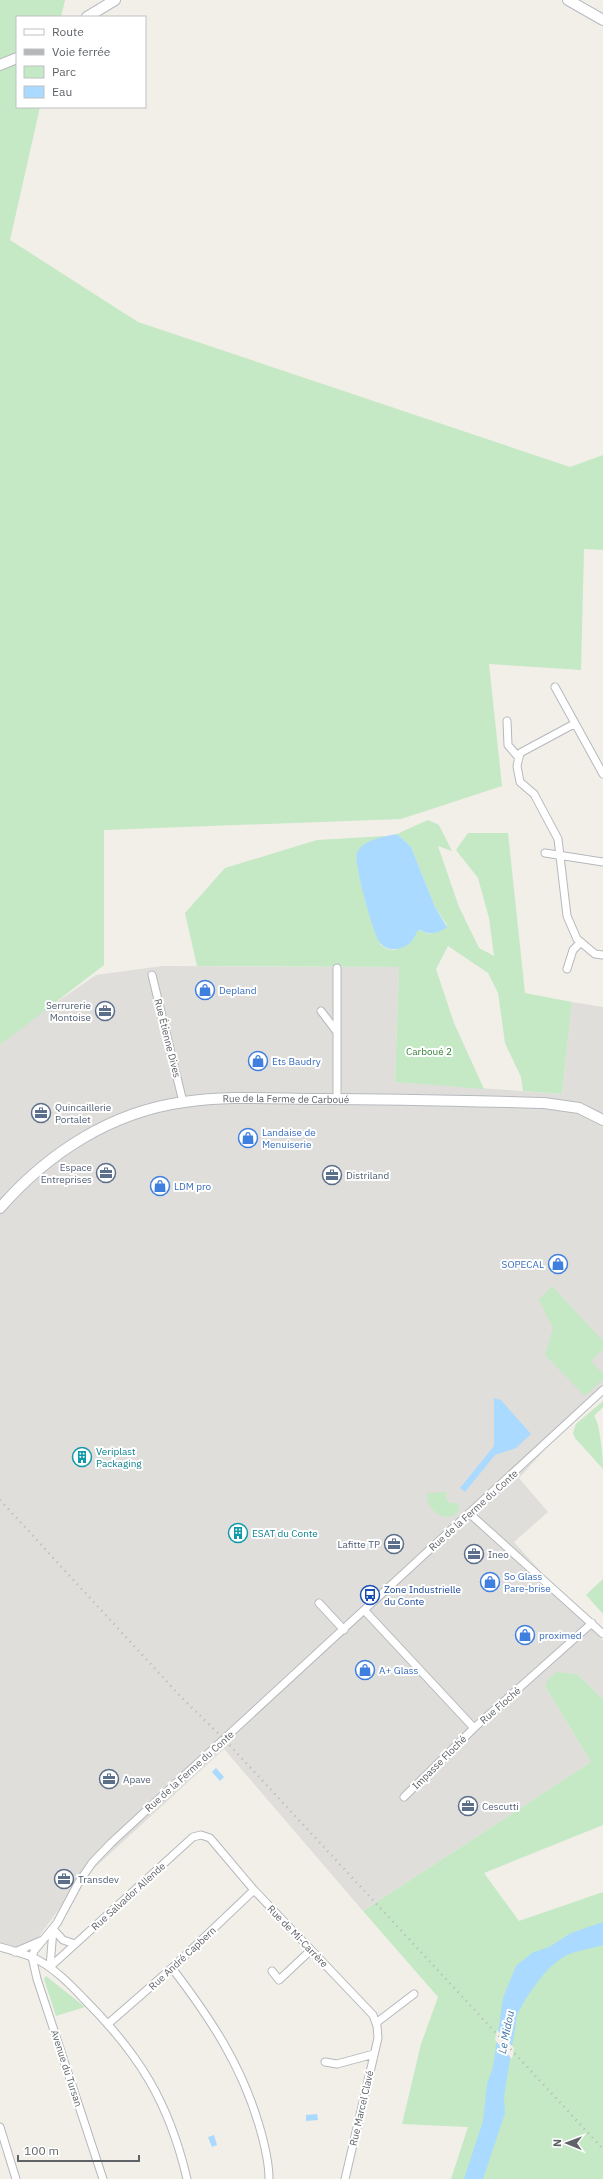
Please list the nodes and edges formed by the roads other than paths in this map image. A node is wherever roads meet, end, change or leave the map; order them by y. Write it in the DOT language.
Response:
graph roads {
  1 [pos="115,0"];
  2 [pos="568,0"];
  3 [pos="89,16"];
  4 [pos="603,20"];
  5 [pos="16,58"];
  6 [pos="0,65"];
  7 [pos="555,687"];
  8 [pos="507,721"];
  9 [pos="574,724"];
  10 [pos="519,758"];
  11 [pos="603,774"];
  12 [pos="545,853"];
  13 [pos="561,854"];
  14 [pos="603,862"];
  15 [pos="581,942"];
  16 [pos="603,955"];
  17 [pos="337,968"];
  18 [pos="567,969"];
  19 [pos="152,975"];
  20 [pos="321,1011"];
  21 [pos="336,1032"];
  22 [pos="337,1099"];
  23 [pos="183,1102"];
  24 [pos="603,1120"];
  25 [pos="0,1208"];
  26 [pos="603,1390"];
  27 [pos="468,1513"];
  28 [pos="319,1603"];
  29 [pos="365,1611"];
  30 [pos="592,1623"];
  31 [pos="344,1630"];
  32 [pos="603,1634"];
  33 [pos="474,1728"];
  34 [pos="404,1797"];
  35 [pos="210,1838"];
  36 [pos="254,1890"];
  37 [pos="53,1929"];
  38 [pos="45,1939"];
  39 [pos="75,1944"];
  40 [pos="0,1947"];
  41 [pos="311,1950"];
  42 [pos="15,1952"];
  43 [pos="32,1957"];
  44 [pos="50,1967"];
  45 [pos="172,1968"];
  46 [pos="272,1971"];
  47 [pos="414,1994"];
  48 [pos="376,2022"];
  49 [pos="108,2023"];
  50 [pos="378,2038"];
  51 [pos="374,2054"];
  52 [pos="325,2062"];
  53 [pos="0,2127"];
  54 [pos="16,2179"];
  55 [pos="103,2179"];
  56 [pos="187,2179"];
  57 [pos="269,2179"];
  58 [pos="345,2179"];
  1 -- 3 [label="street"];
  2 -- 4 [label="street"];
  5 -- 6 [label="street"];
  7 -- 9 [label="street"];
  8 -- 10 [label="street"];
  9 -- 10 [label="street"];
  9 -- 11 [label="street"];
  10 -- 13 [label="street"];
  12 -- 13 [label="street"];
  13 -- 14 [label="street"];
  13 -- 15 [label="street"];
  15 -- 16 [label="street"];
  15 -- 18 [label="street"];
  17 -- 21 [label="street"];
  19 -- 23 [label="street, Rue Étienne Dives"];
  20 -- 21 [label="street"];
  21 -- 22 [label="street"];
  22 -- 23 [label="street, Rue de la Ferme de Carboué"];
  22 -- 24 [label="street, Rue de la Ferme de Carboué"];
  23 -- 25 [label="street, Rue de la Ferme de Carboué"];
  26 -- 27 [label="street, Rue de la Ferme du Conte"];
  27 -- 29 [label="street, Rue de la Ferme du Conte"];
  27 -- 30 [label="street"];
  28 -- 31 [label="street"];
  29 -- 31 [label="street, Rue de la Ferme du Conte"];
  29 -- 33 [label="street, Rue Floché"];
  30 -- 32 [label="street"];
  30 -- 33 [label="street, Rue Floché"];
  31 -- 37 [label="street, Rue de la Ferme du Conte"];
  33 -- 34 [label="street, Impasse Floché"];
  35 -- 36 [label="street, Rue de Mi-Carrère"];
  35 -- 39 [label="street, Rue Salvador Allende"];
  36 -- 41 [label="street, Rue de Mi-Carrère"];
  36 -- 45 [label="street, Rue André Capbern"];
  37 -- 38 [label="street, Rue de la Ferme du Conte"];
  37 -- 39 [label="street"];
  37 -- 44 [label="street, Rue de la Ferme du Conte"];
  38 -- 42 [label="street, Rue de la Ferme du Conte"];
  38 -- 43 [label="street, Rue de la Ferme du Conte"];
  39 -- 44 [label="street, Rue Salvador Allende"];
  40 -- 42 [label="street"];
  41 -- 46 [label="street"];
  41 -- 48 [label="street, Rue de Mi-Carrère"];
  42 -- 43 [label="street"];
  43 -- 44 [label="street"];
  43 -- 55 [label="street, Avenue du Tursan"];
  44 -- 49 [label="street"];
  45 -- 49 [label="street, Rue André Capbern"];
  45 -- 57 [label="street"];
  47 -- 48 [label="street"];
  48 -- 50 [label="street, Rue de Mi-Carrère"];
  49 -- 56 [label="street"];
  50 -- 51 [label="street, Rue Marcel Clavé"];
  51 -- 52 [label="street"];
  51 -- 58 [label="street, Rue Marcel Clavé"];
  53 -- 54 [label="street"];
}
